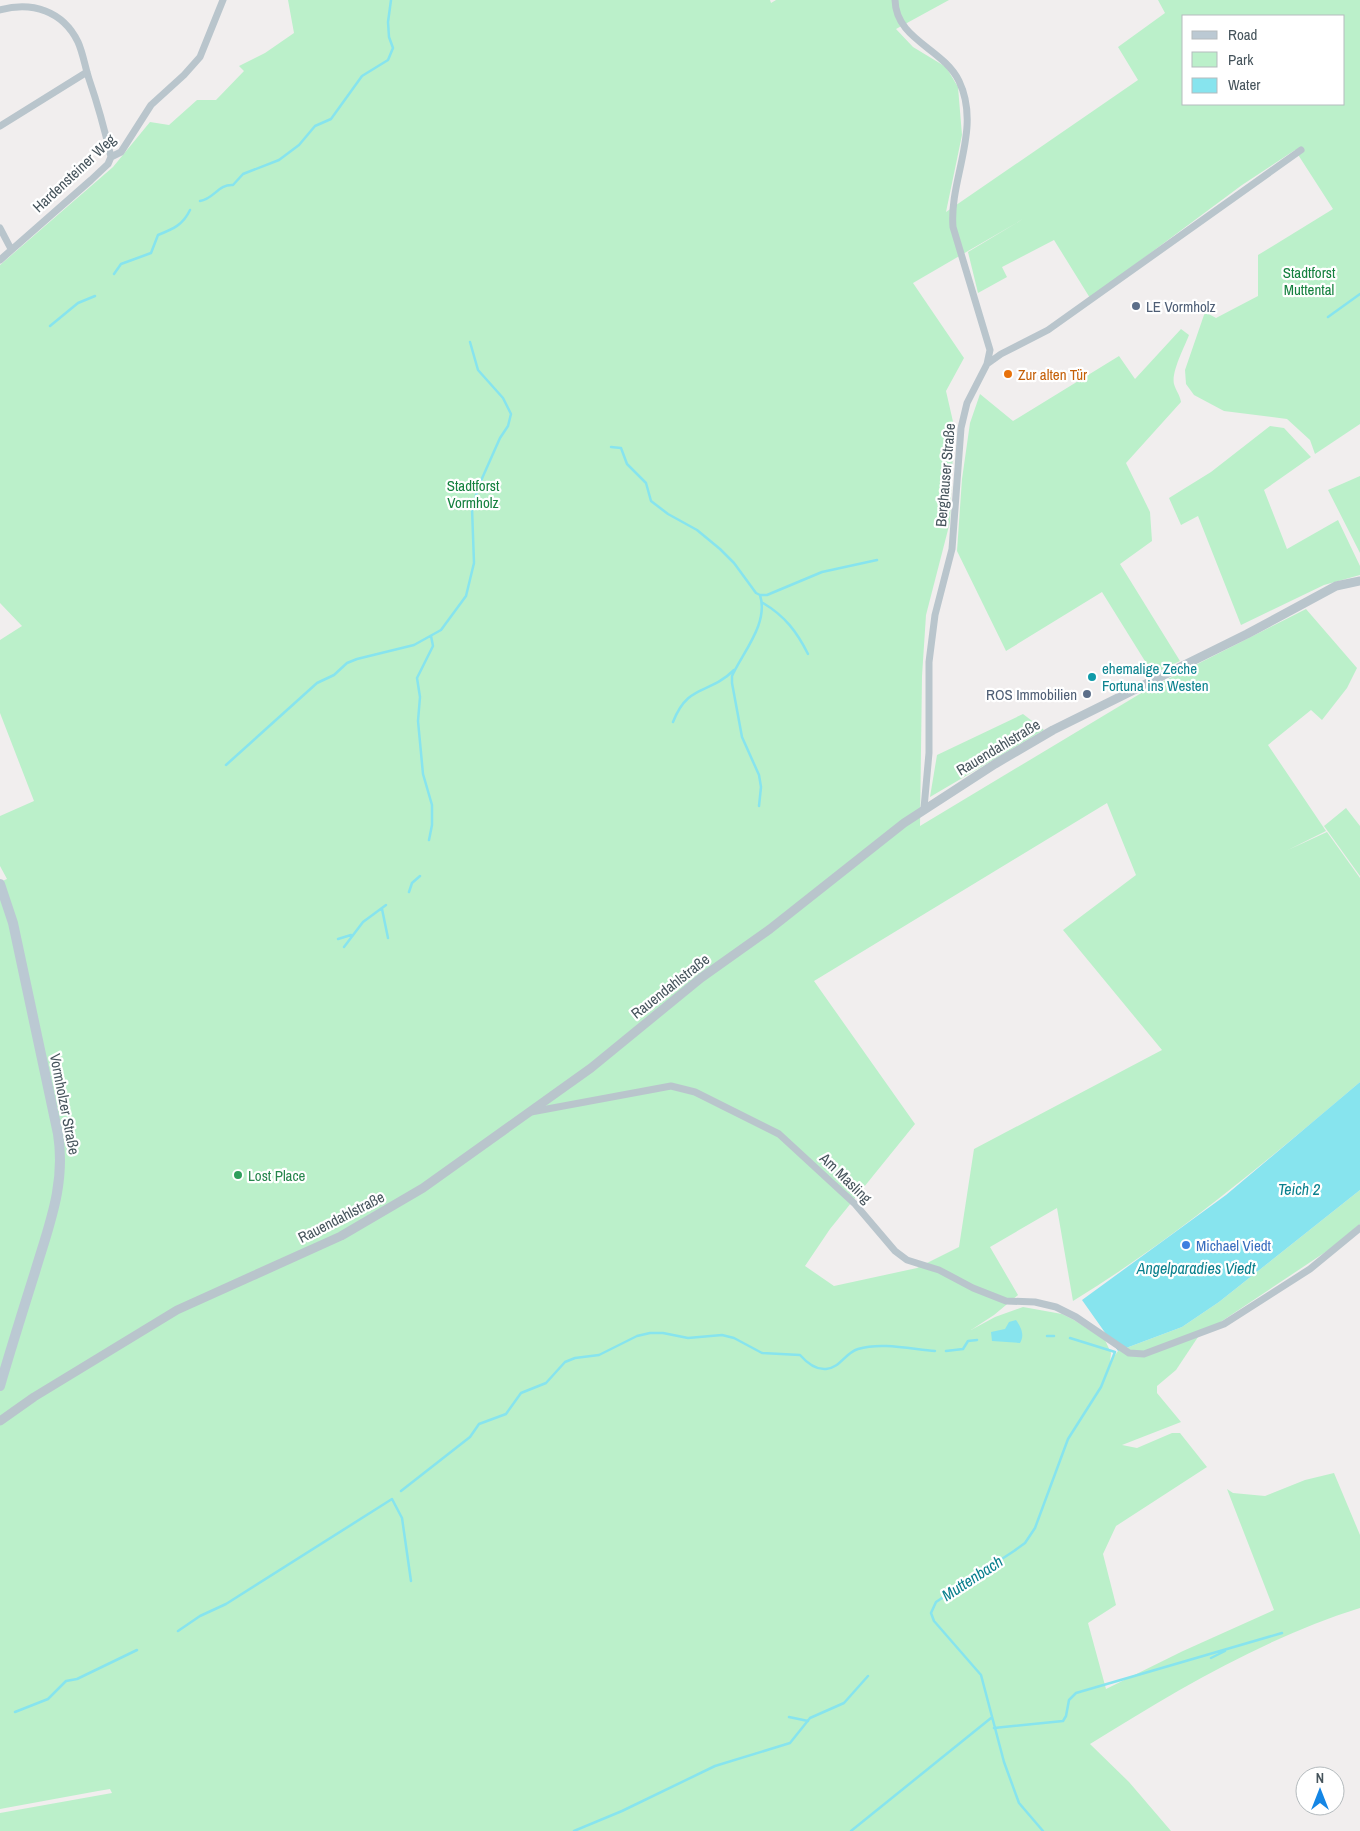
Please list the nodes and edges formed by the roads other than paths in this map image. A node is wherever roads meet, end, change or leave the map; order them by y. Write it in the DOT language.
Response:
graph roads {
  1 [pos="223,0"];
  2 [pos="895,0"];
  3 [pos="0,10"];
  4 [pos="87,72"];
  5 [pos="0,126"];
  6 [pos="1301,150"];
  7 [pos="111,157"];
  8 [pos="0,228"];
  9 [pos="11,249"];
  10 [pos="0,260"];
  11 [pos="987,364"];
  12 [pos="1360,581"];
  13 [pos="924,808"];
  14 [pos="0,884"];
  15 [pos="526,1112"];
  16 [pos="1360,1228"];
  17 [pos="0,1386"];
  18 [pos="0,1421"];
  1 -- 7 [label="street, Hardensteiner Weg"];
  2 -- 11 [label="street, Berghauser Straße"];
  3 -- 4 [label="street"];
  4 -- 5 [label="street"];
  4 -- 7 [label="street"];
  6 -- 11 [label="street"];
  7 -- 9 [label="street, Hardensteiner Weg"];
  8 -- 9 [label="street"];
  9 -- 10 [label="street, Hardensteiner Weg"];
  11 -- 13 [label="street, Berghauser Straße"];
  12 -- 13 [label="street, Rauendahlstraße"];
  13 -- 15 [label="street, Rauendahlstraße"];
  14 -- 17 [label="main road, Vormholzer Straße"];
  15 -- 16 [label="street, Am Masling"];
  15 -- 18 [label="street, Rauendahlstraße"];
}
